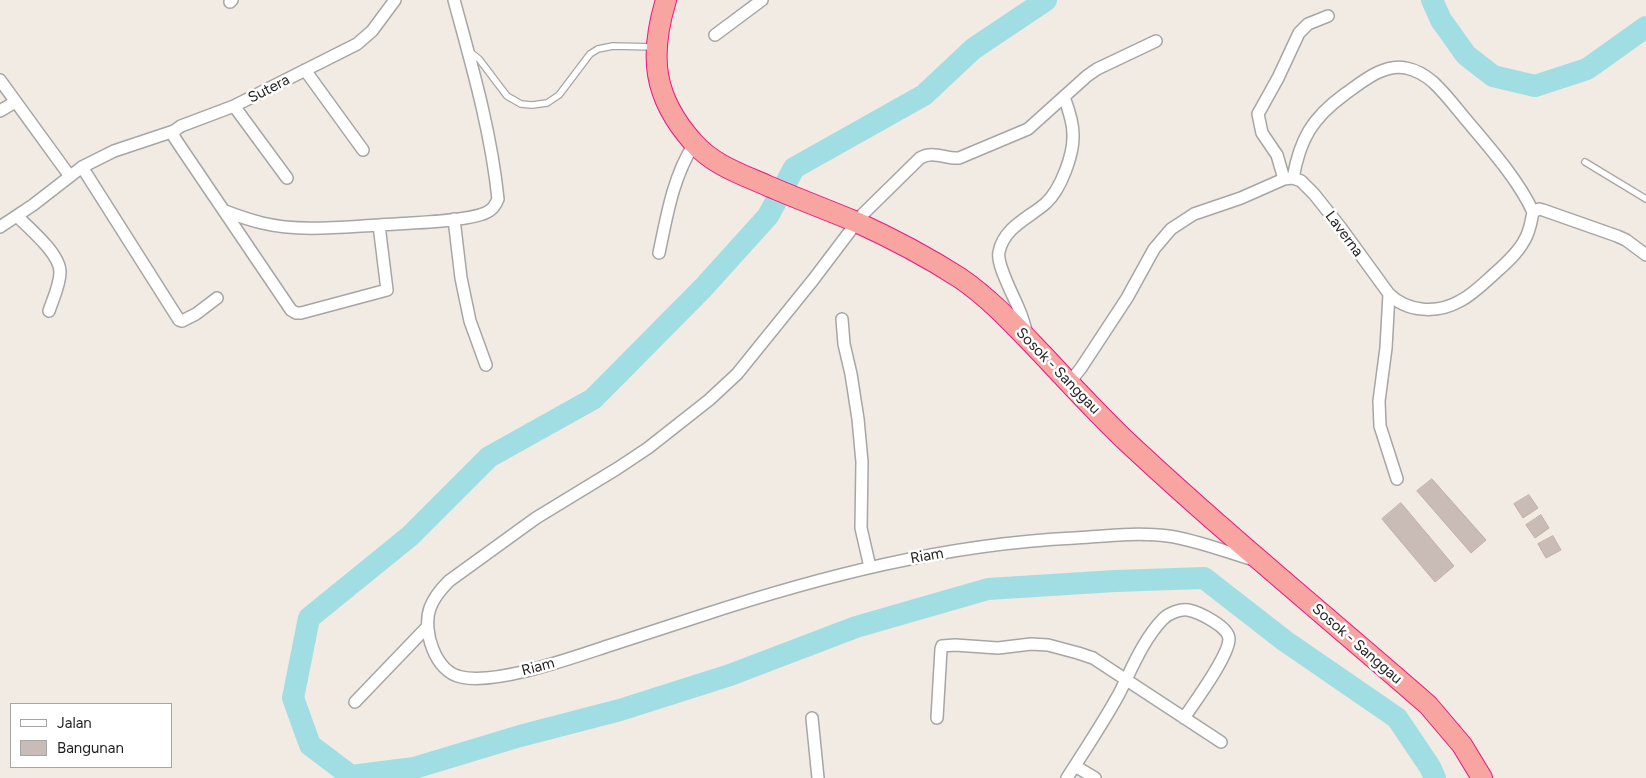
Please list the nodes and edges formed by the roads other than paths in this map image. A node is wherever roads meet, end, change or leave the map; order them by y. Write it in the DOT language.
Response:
graph roads {
  1 [pos="396,0"];
  2 [pos="454,0"];
  3 [pos="666,0"];
  4 [pos="762,0"];
  5 [pos="1328,16"];
  6 [pos="715,35"];
  7 [pos="1156,41"];
  8 [pos="657,47"];
  9 [pos="468,50"];
  10 [pos="305,70"];
  11 [pos="0,80"];
  12 [pos="1064,97"];
  13 [pos="15,102"];
  14 [pos="234,106"];
  15 [pos="0,111"];
  16 [pos="174,131"];
  17 [pos="694,144"];
  18 [pos="364,150"];
  19 [pos="1585,162"];
  20 [pos="82,167"];
  21 [pos="69,176"];
  22 [pos="287,178"];
  23 [pos="1288,178"];
  24 [pos="1646,200"];
  25 [pos="225,211"];
  26 [pos="1532,212"];
  27 [pos="17,216"];
  28 [pos="454,219"];
  29 [pos="855,222"];
  30 [pos="379,225"];
  31 [pos="0,227"];
  32 [pos="659,253"];
  33 [pos="1646,255"];
  34 [pos="1389,294"];
  35 [pos="217,298"];
  36 [pos="49,311"];
  37 [pos="842,319"];
  38 [pos="1028,340"];
  39 [pos="486,365"];
  40 [pos="1069,383"];
  41 [pos="1397,479"];
  42 [pos="1261,561"];
  43 [pos="870,567"];
  44 [pos="426,627"];
  45 [pos="1125,680"];
  46 [pos="354,702"];
  47 [pos="812,718"];
  48 [pos="937,718"];
  49 [pos="1184,718"];
  50 [pos="1221,742"];
  51 [pos="1075,766"];
  52 [pos="818,778"];
  53 [pos="1067,778"];
  54 [pos="1095,778"];
  55 [pos="1482,778"];
  1 -- 10 [label="street, Sutera"];
  2 -- 9 [label="street"];
  3 -- 8 [label="highway, Sosok - Sanggau"];
  4 -- 6 [label="street"];
  5 -- 23 [label="street"];
  7 -- 12 [label="street"];
  8 -- 9 [label="lane"];
  8 -- 17 [label="highway, Sosok - Sanggau"];
  9 -- 28 [label="street"];
  10 -- 14 [label="street, Sutera"];
  10 -- 18 [label="street"];
  11 -- 13 [label="street"];
  12 -- 29 [label="street"];
  12 -- 38 [label="street"];
  13 -- 15 [label="street"];
  13 -- 21 [label="street"];
  14 -- 16 [label="street, Sutera"];
  14 -- 22 [label="street"];
  16 -- 20 [label="street, Sutera"];
  16 -- 25 [label="street"];
  17 -- 29 [label="highway, Sosok - Sanggau"];
  17 -- 32 [label="street"];
  19 -- 24 [label="lane"];
  20 -- 21 [label="street, Sutera"];
  20 -- 35 [label="street"];
  21 -- 27 [label="street, Sutera"];
  23 -- 26 [label="street"];
  23 -- 34 [label="street, Laverna"];
  23 -- 40 [label="street"];
  25 -- 30 [label="street"];
  25 -- 30 [label="street"];
  26 -- 33 [label="street"];
  26 -- 34 [label="street, Laverna"];
  27 -- 31 [label="street, Sutera"];
  27 -- 36 [label="street"];
  28 -- 30 [label="street"];
  28 -- 39 [label="street"];
  29 -- 38 [label="highway, Sosok - Sanggau"];
  29 -- 44 [label="street"];
  34 -- 41 [label="street"];
  37 -- 43 [label="street"];
  38 -- 40 [label="highway, Sosok - Sanggau"];
  40 -- 42 [label="highway, Sosok - Sanggau"];
  42 -- 43 [label="street, Riam"];
  42 -- 55 [label="highway, Sosok - Sanggau"];
  43 -- 44 [label="street, Riam"];
  44 -- 46 [label="street"];
  45 -- 48 [label="street"];
  45 -- 49 [label="street"];
  45 -- 49 [label="street"];
  45 -- 51 [label="street"];
  47 -- 52 [label="street"];
  49 -- 50 [label="street"];
  51 -- 53 [label="street"];
  51 -- 54 [label="street"];
}
